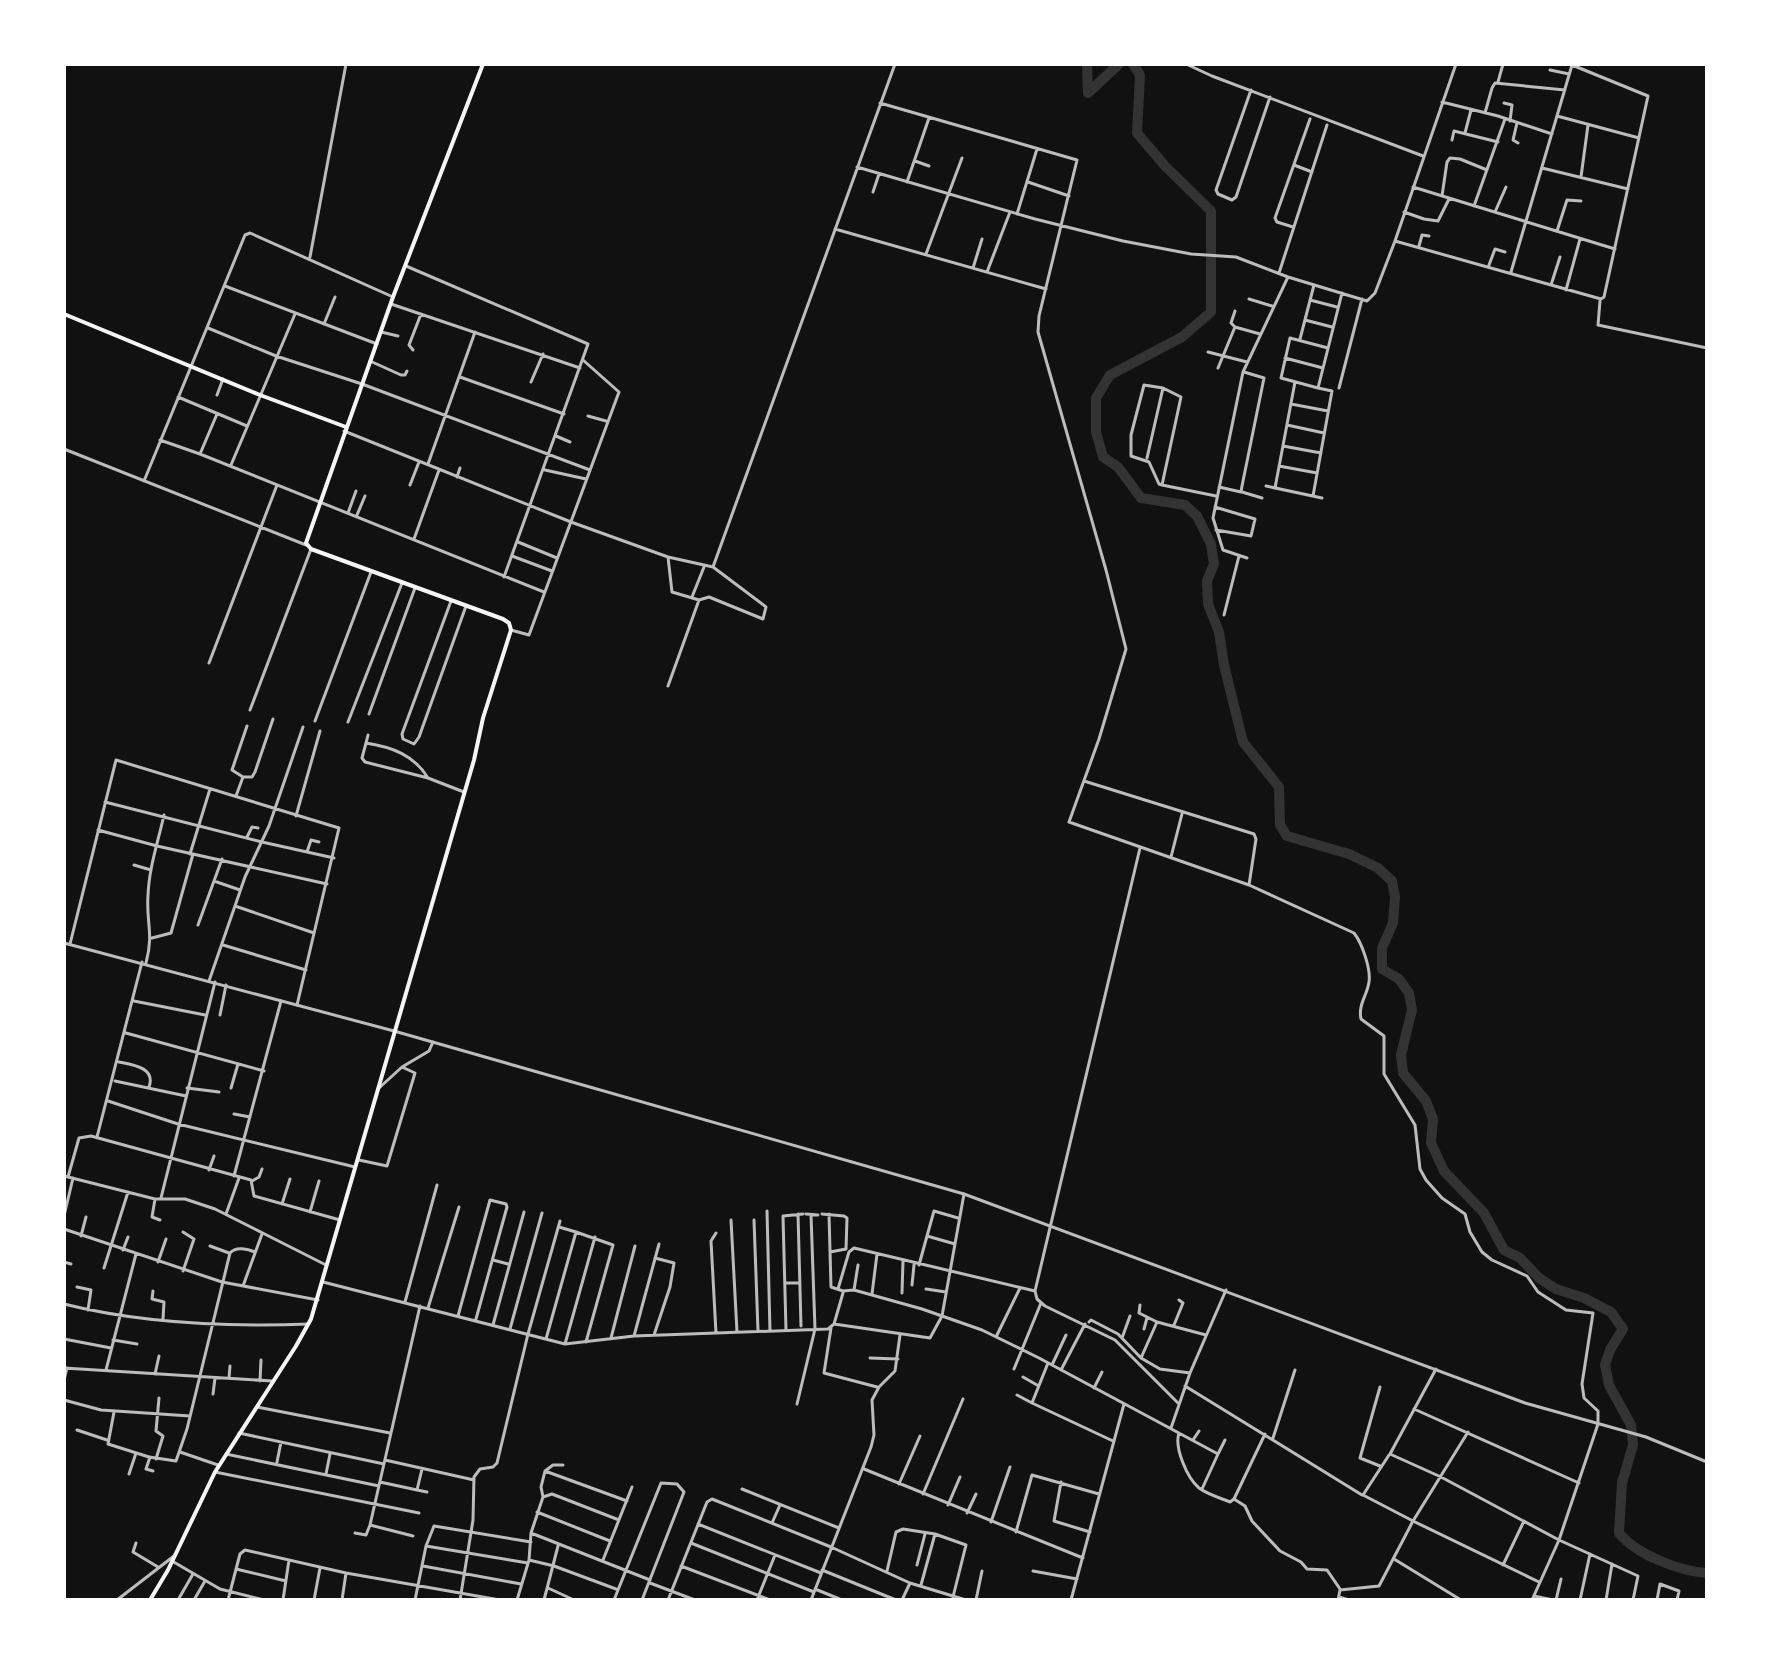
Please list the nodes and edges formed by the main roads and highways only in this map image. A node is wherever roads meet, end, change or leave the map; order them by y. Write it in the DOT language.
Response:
graph roads {
  1 [pos="483,64"];
  2 [pos="64,314"];
  3 [pos="345,429"];
  4 [pos="150,1600"];
  1 -- 3 [label="main road"];
  2 -- 3 [label="main road"];
  3 -- 4 [label="main road"];
}
